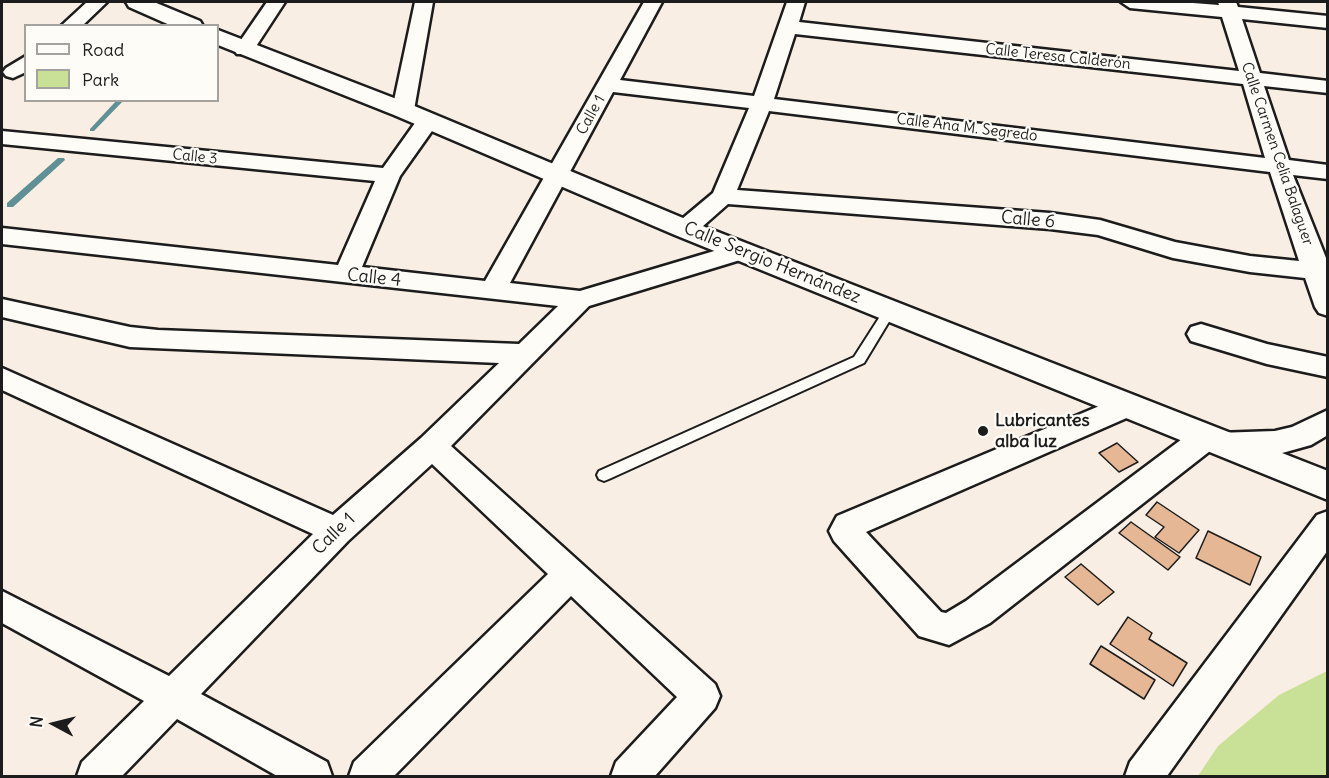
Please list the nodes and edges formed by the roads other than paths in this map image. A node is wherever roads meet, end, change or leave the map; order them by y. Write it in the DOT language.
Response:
graph roads {
  1 [pos="98,2"];
  2 [pos="137,2"];
  3 [pos="276,2"];
  4 [pos="424,2"];
  5 [pos="653,2"];
  6 [pos="796,2"];
  7 [pos="1130,2"];
  8 [pos="160,6"];
  9 [pos="1229,7"];
  10 [pos="1328,22"];
  11 [pos="72,24"];
  12 [pos="189,24"];
  13 [pos="788,27"];
  14 [pos="219,38"];
  15 [pos="244,50"];
  16 [pos="1252,79"];
  17 [pos="607,86"];
  18 [pos="1328,87"];
  19 [pos="762,104"];
  20 [pos="416,116"];
  21 [pos="2,137"];
  22 [pos="1278,166"];
  23 [pos="1328,172"];
  24 [pos="389,176"];
  25 [pos="557,176"];
  26 [pos="723,196"];
  27 [pos="685,229"];
  28 [pos="2,236"];
  29 [pos="741,251"];
  30 [pos="1322,272"];
  31 [pos="346,275"];
  32 [pos="493,290"];
  33 [pos="580,300"];
  34 [pos="1328,307"];
  35 [pos="2,308"];
  36 [pos="890,310"];
  37 [pos="1201,334"];
  38 [pos="528,354"];
  39 [pos="1328,366"];
  40 [pos="2,378"];
  41 [pos="1128,405"];
  42 [pos="1328,421"];
  43 [pos="1211,441"];
  44 [pos="432,446"];
  45 [pos="604,475"];
  46 [pos="1328,486"];
  47 [pos="1328,524"];
  48 [pos="337,531"];
  49 [pos="570,574"];
  50 [pos="2,606"];
  51 [pos="172,697"];
  52 [pos="96,777"];
  53 [pos="313,777"];
  54 [pos="368,777"];
  55 [pos="630,777"];
  56 [pos="1144,777"];
  1 -- 11 [label="street"];
  2 -- 8 [label="street"];
  3 -- 15 [label="street"];
  4 -- 20 [label="street"];
  5 -- 17 [label="street, Calle 1"];
  6 -- 13 [label="street"];
  7 -- 9 [label="street"];
  8 -- 12 [label="street"];
  9 -- 10 [label="street"];
  9 -- 16 [label="street, Calle Carmen Celia Balaguer"];
  13 -- 16 [label="street, Calle Teresa Calderón"];
  13 -- 19 [label="street"];
  14 -- 15 [label="street, Calle Sergio Hernández"];
  15 -- 20 [label="street, Calle Sergio Hernández"];
  16 -- 18 [label="street, Calle Teresa Calderón"];
  16 -- 22 [label="street, Calle Carmen Celia Balaguer"];
  17 -- 19 [label="street, Calle Ana M. Segredo"];
  17 -- 25 [label="street, Calle 1"];
  19 -- 22 [label="street, Calle Ana M. Segredo"];
  19 -- 26 [label="street"];
  20 -- 24 [label="street"];
  20 -- 25 [label="street, Calle Sergio Hernández"];
  21 -- 24 [label="street, Calle 3"];
  22 -- 23 [label="street, Calle Ana M. Segredo"];
  22 -- 30 [label="street, Calle Carmen Celia Balaguer"];
  24 -- 31 [label="street"];
  25 -- 27 [label="street, Calle Sergio Hernández"];
  25 -- 32 [label="street, Calle 1"];
  26 -- 27 [label="street"];
  26 -- 30 [label="street, Calle 6"];
  27 -- 29 [label="street, Calle Sergio Hernández"];
  28 -- 31 [label="street, Calle 4"];
  29 -- 33 [label="street, Calle 4"];
  29 -- 36 [label="street, Calle Sergio Hernández"];
  30 -- 34 [label="street, Calle Carmen Celia Balaguer"];
  31 -- 32 [label="street, Calle 4"];
  32 -- 33 [label="street, Calle 4"];
  33 -- 38 [label="street, Calle 1"];
  35 -- 38 [label="street"];
  36 -- 41 [label="street, Calle Sergio Hernández"];
  36 -- 45 [label="lane"];
  37 -- 39 [label="street"];
  38 -- 44 [label="street, Calle 1"];
  40 -- 48 [label="street"];
  41 -- 43 [label="street, Calle Sergio Hernández"];
  41 -- 43 [label="street"];
  42 -- 43 [label="street"];
  43 -- 46 [label="street, Calle Sergio Hernández"];
  44 -- 48 [label="street, Calle 1"];
  44 -- 49 [label="street"];
  47 -- 56 [label="street"];
  48 -- 51 [label="street, Calle 1"];
  49 -- 54 [label="street"];
  49 -- 55 [label="street"];
  50 -- 51 [label="street"];
  51 -- 52 [label="street, Calle 1"];
  51 -- 53 [label="street"];
}
